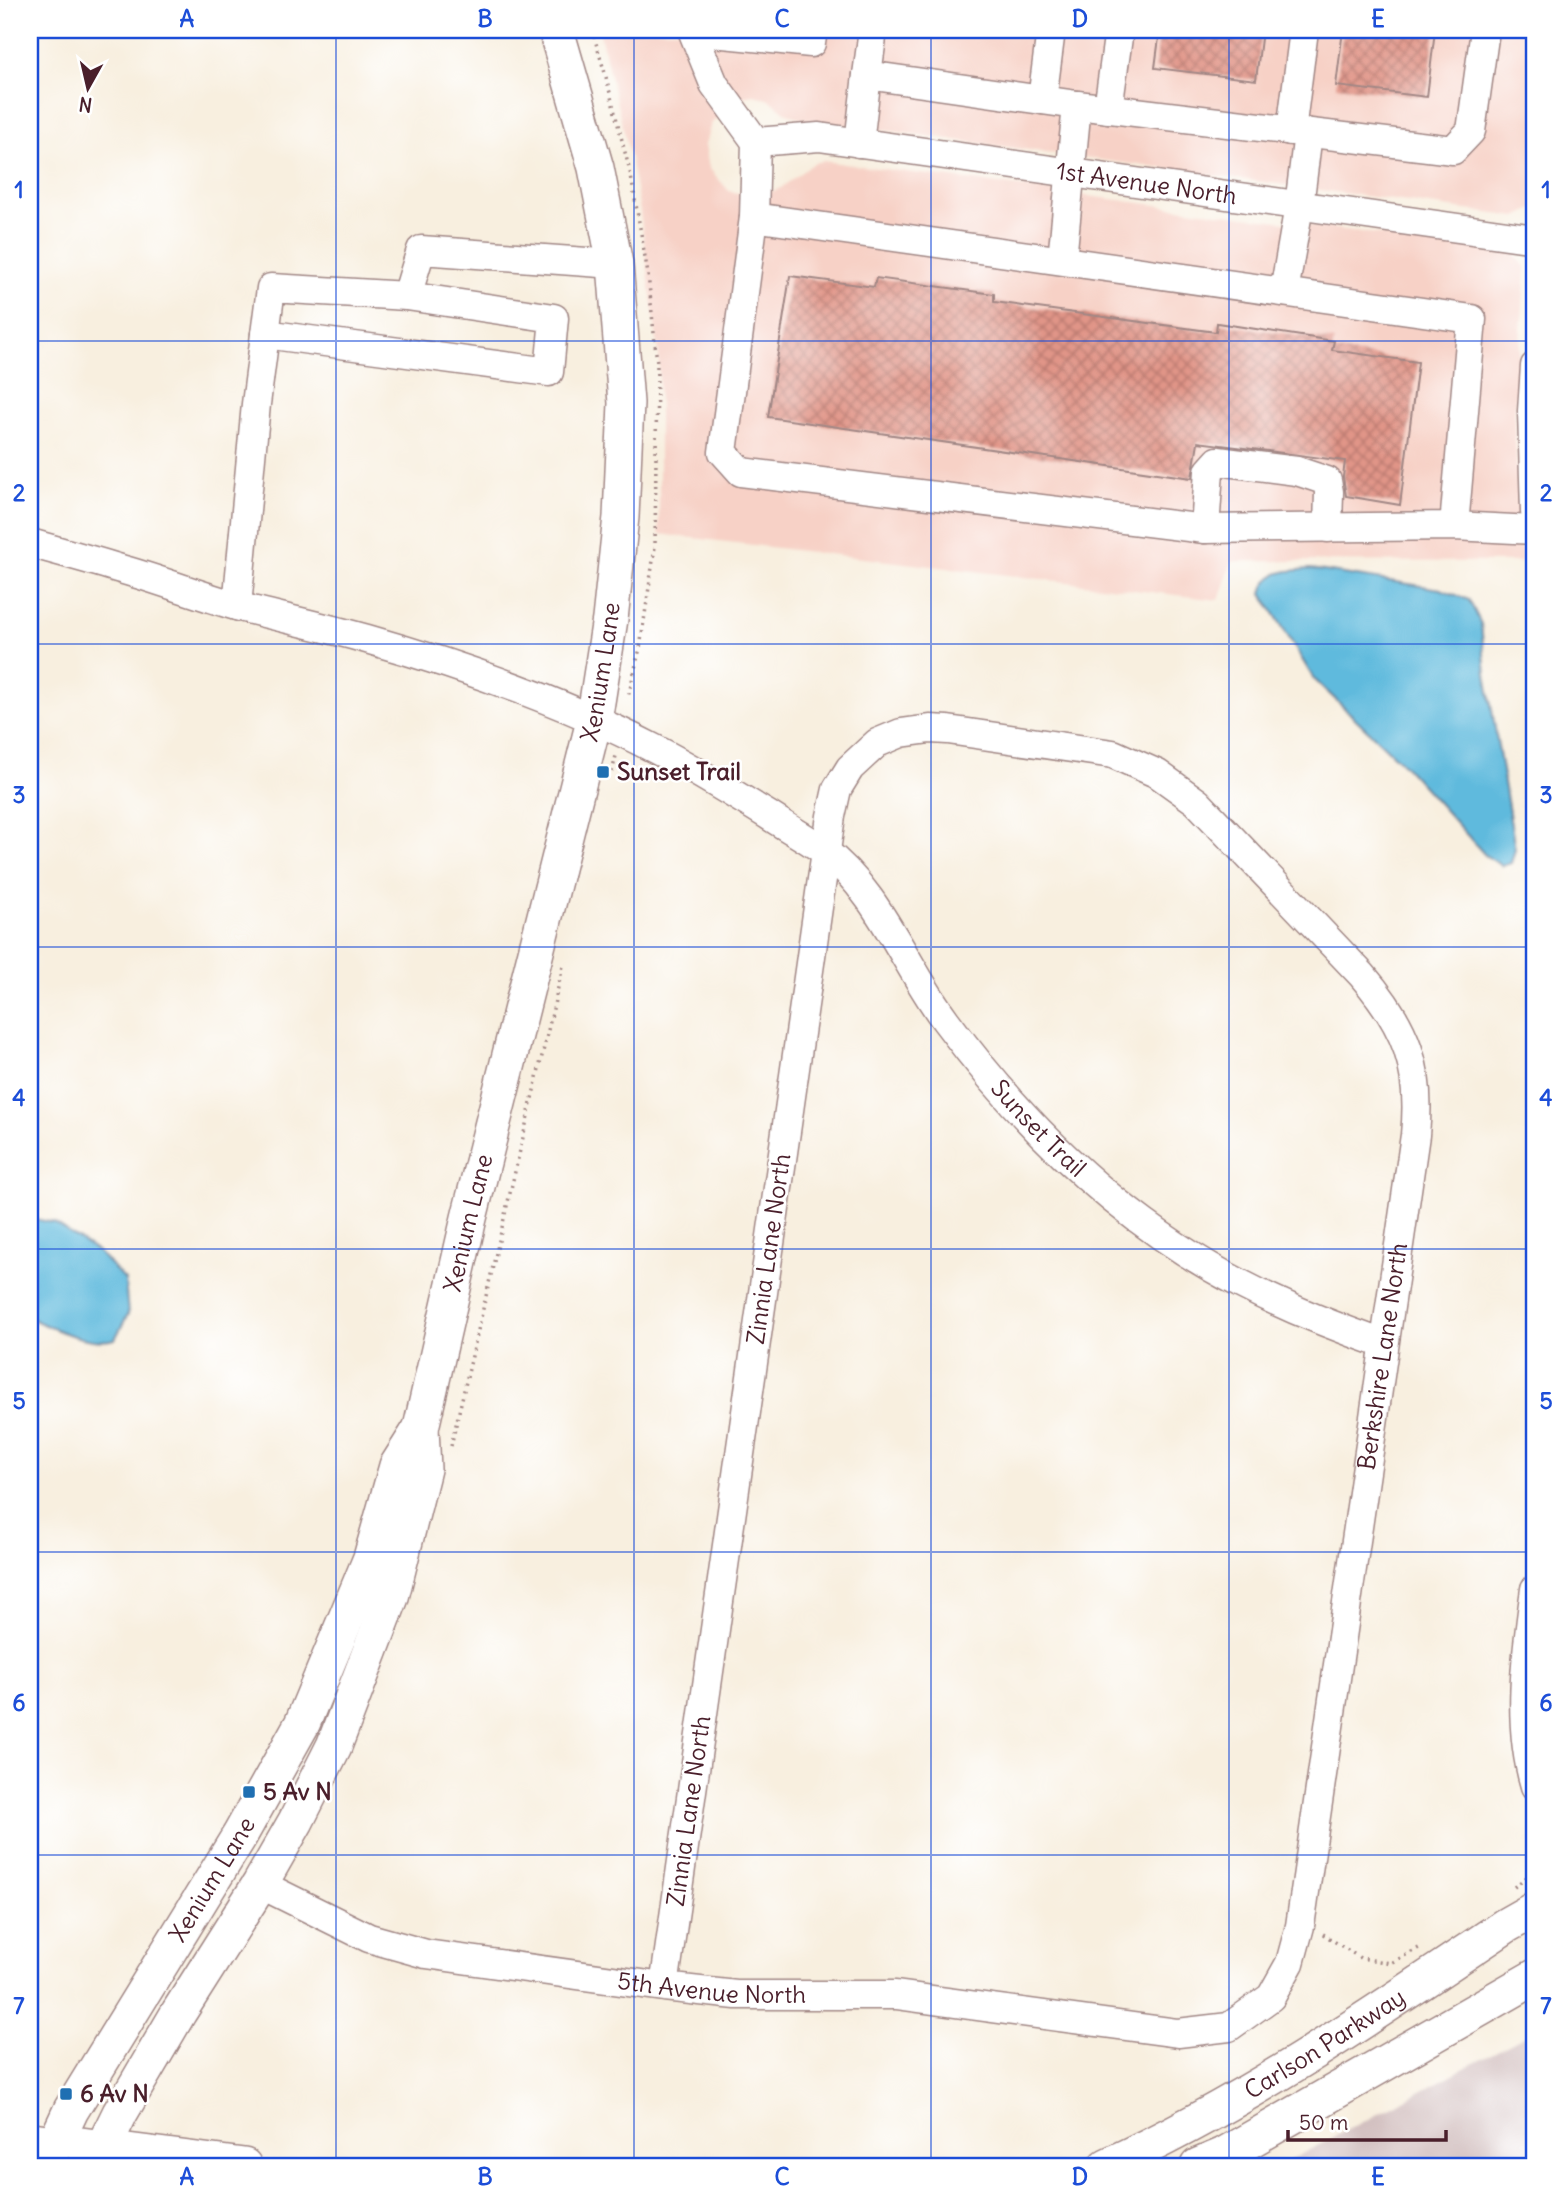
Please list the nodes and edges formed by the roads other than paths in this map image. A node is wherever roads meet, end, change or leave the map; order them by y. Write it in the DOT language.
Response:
graph roads {
  1 [pos="556,30"];
  2 [pos="813,30"];
  3 [pos="873,30"];
  4 [pos="1051,30"];
  5 [pos="1119,30"];
  6 [pos="1304,30"];
  7 [pos="1485,30"];
  8 [pos="692,31"];
  9 [pos="867,75"];
  10 [pos="1042,100"];
  11 [pos="1077,105"];
  12 [pos="1108,109"];
  13 [pos="1300,132"];
  14 [pos="756,142"];
  15 [pos="859,143"];
  16 [pos="1069,173"];
  17 [pos="1299,206"];
  18 [pos="754,217"];
  19 [pos="1535,239"];
  20 [pos="1062,260"];
  21 [pos="615,264"];
  22 [pos="1284,292"];
  23 [pos="407,296"];
  24 [pos="265,334"];
  25 [pos="1535,366"];
  26 [pos="1535,512"];
  27 [pos="1454,526"];
  28 [pos="1328,528"];
  29 [pos="1205,529"];
  30 [pos="1535,530"];
  31 [pos="30,543"];
  32 [pos="237,606"];
  33 [pos="594,720"];
  34 [pos="1091,750"];
  35 [pos="825,852"];
  36 [pos="1384,1344"];
  37 [pos="421,1428"];
  38 [pos="1535,1589"];
  39 [pos="1535,1786"];
  40 [pos="260,1884"];
  41 [pos="1523,1900"];
  42 [pos="1535,1977"];
  43 [pos="664,1987"];
  44 [pos="1178,2033"];
  45 [pos="44,2148"];
  46 [pos="99,2157"];
  47 [pos="244,2166"];
  48 [pos="1107,2166"];
  49 [pos="1198,2166"];
  1 -- 21 [label="main road, Xenium Lane"];
  2 -- 8 [label="street"];
  3 -- 9 [label="street"];
  4 -- 10 [label="street"];
  5 -- 12 [label="street"];
  6 -- 13 [label="street"];
  7 -- 13 [label="street"];
  8 -- 14 [label="street"];
  9 -- 10 [label="street"];
  9 -- 15 [label="street"];
  10 -- 11 [label="street"];
  11 -- 12 [label="street"];
  11 -- 16 [label="street"];
  12 -- 13 [label="street"];
  13 -- 17 [label="street"];
  14 -- 15 [label="street, 1st Avenue North"];
  14 -- 18 [label="street"];
  15 -- 16 [label="street, 1st Avenue North"];
  16 -- 17 [label="street, 1st Avenue North"];
  16 -- 20 [label="street"];
  17 -- 19 [label="street, 1st Avenue North"];
  17 -- 22 [label="street"];
  18 -- 20 [label="street"];
  18 -- 29 [label="street"];
  20 -- 22 [label="street"];
  21 -- 23 [label="street"];
  21 -- 33 [label="main road, Xenium Lane"];
  22 -- 27 [label="street"];
  23 -- 24 [label="street"];
  23 -- 24 [label="street"];
  24 -- 32 [label="street"];
  25 -- 26 [label="street"];
  27 -- 28 [label="street"];
  27 -- 30 [label="street"];
  28 -- 29 [label="street"];
  28 -- 29 [label="street"];
  31 -- 32 [label="street, Sunset Trail"];
  32 -- 33 [label="street, Sunset Trail"];
  33 -- 35 [label="street, Sunset Trail"];
  33 -- 37 [label="main road, Xenium Lane"];
  34 -- 35 [label="street, Zinnia Lane North"];
  34 -- 36 [label="street, Berkshire Lane North"];
  35 -- 36 [label="street, Sunset Trail"];
  35 -- 43 [label="street, Zinnia Lane North"];
  36 -- 44 [label="street, Berkshire Lane North"];
  37 -- 40 [label="main road, Xenium Lane"];
  37 -- 45 [label="main road, Xenium Lane"];
  38 -- 39 [label="street"];
  40 -- 43 [label="street, 5th Avenue North"];
  40 -- 46 [label="main road, Xenium Lane"];
  41 -- 48 [label="main road, Carlson Parkway"];
  42 -- 49 [label="main road, Carlson Parkway"];
  43 -- 44 [label="street, 5th Avenue North"];
  45 -- 46 [label="main road"];
  46 -- 47 [label="main road"];
}
